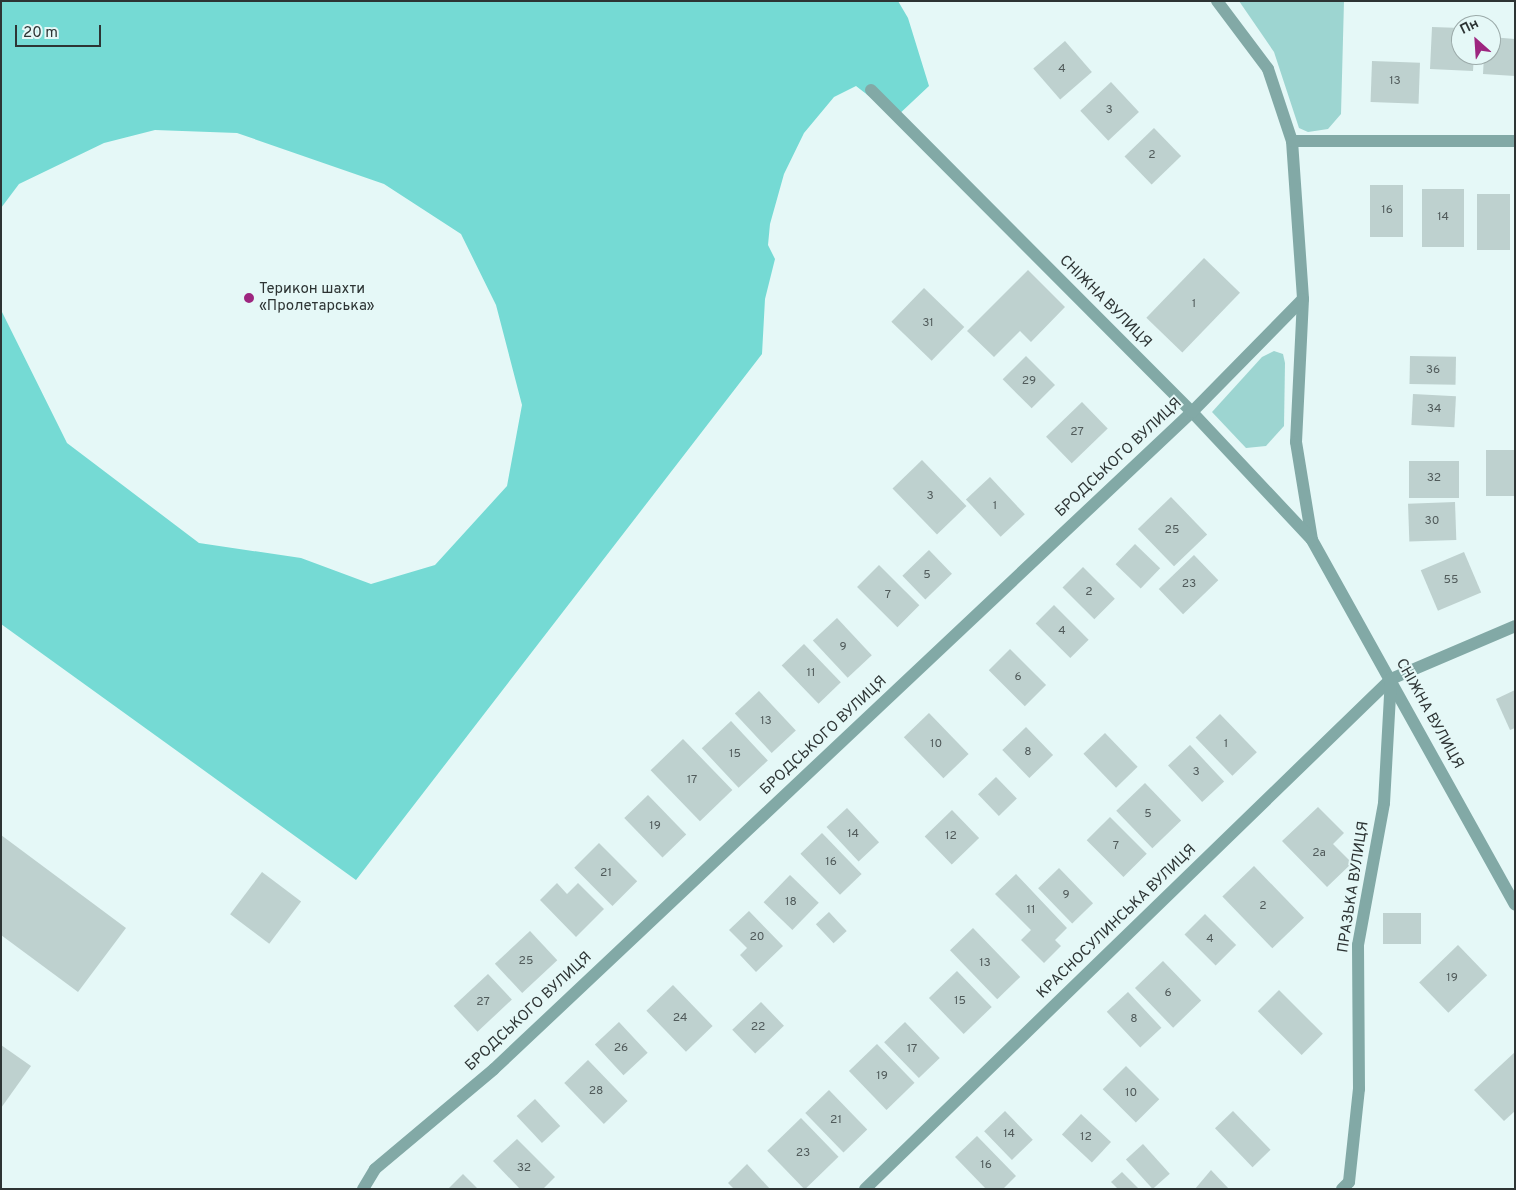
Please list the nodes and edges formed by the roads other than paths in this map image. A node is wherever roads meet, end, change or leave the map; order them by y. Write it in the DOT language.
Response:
graph roads {
  1 [pos="1218,1"];
  2 [pos="871,90"];
  3 [pos="1292,141"];
  4 [pos="1515,141"];
  5 [pos="1303,299"];
  6 [pos="1192,412"];
  7 [pos="1312,540"];
  8 [pos="1515,626"];
  9 [pos="1391,678"];
  10 [pos="1515,904"];
  11 [pos="1348,1187"];
  12 [pos="363,1189"];
  13 [pos="865,1189"];
  1 -- 3 [label="street, СНІЖНА ВУЛИЦЯ"];
  2 -- 6 [label="street, СНІЖНА ВУЛИЦЯ"];
  3 -- 4 [label="street"];
  3 -- 5 [label="street, СНІЖНА ВУЛИЦЯ"];
  5 -- 6 [label="street, БРОДСЬКОГО ВУЛИЦЯ"];
  5 -- 7 [label="street, СНІЖНА ВУЛИЦЯ"];
  6 -- 7 [label="street, СНІЖНА ВУЛИЦЯ"];
  6 -- 12 [label="street, БРОДСЬКОГО ВУЛИЦЯ"];
  7 -- 9 [label="street, СНІЖНА ВУЛИЦЯ"];
  8 -- 9 [label="street"];
  9 -- 10 [label="street, СНІЖНА ВУЛИЦЯ"];
  9 -- 11 [label="street, ПРАЗЬКА ВУЛИЦЯ"];
  9 -- 13 [label="street, КРАСНОСУЛИНСЬКА ВУЛИЦЯ"];
}
